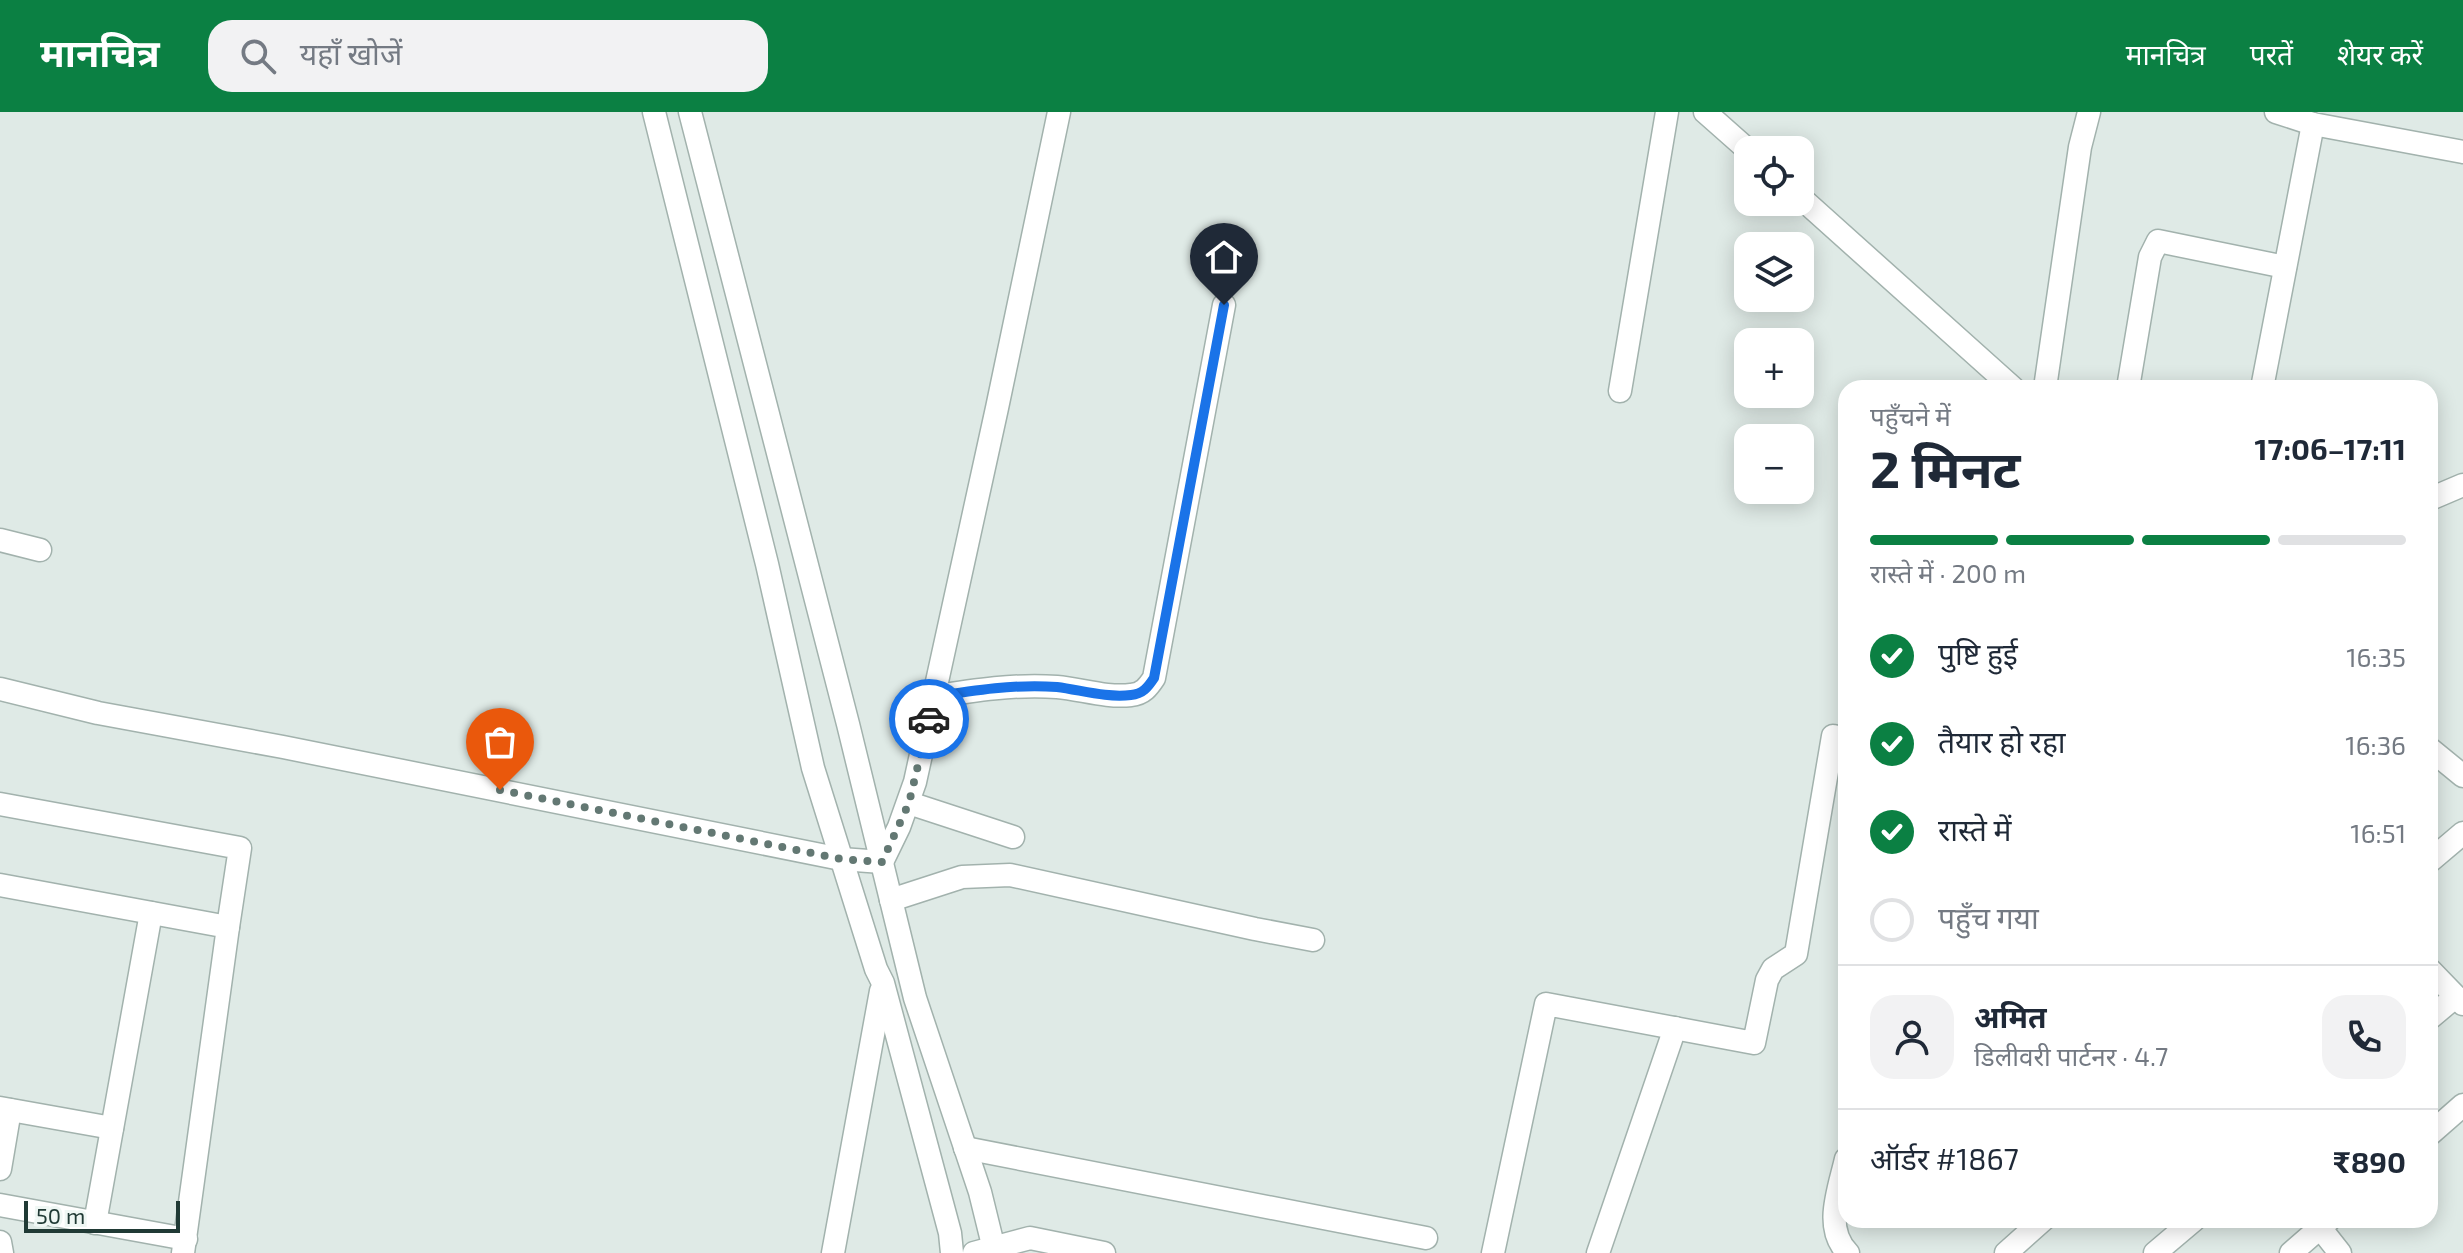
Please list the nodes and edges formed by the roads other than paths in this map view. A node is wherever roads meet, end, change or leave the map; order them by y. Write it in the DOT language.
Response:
graph roads {
  1 [pos="654,112"];
  2 [pos="690,112"];
  3 [pos="1059,112"];
  4 [pos="1667,112"];
  5 [pos="1705,112"];
  6 [pos="2089,112"];
  7 [pos="2276,112"];
  8 [pos="2313,124"];
  9 [pos="1734,138"];
  10 [pos="2463,152"];
  11 [pos="1814,210"];
  12 [pos="2285,267"];
  13 [pos="1224,305"];
  14 [pos="2004,380"];
  15 [pos="2046,380"];
  16 [pos="2129,380"];
  17 [pos="2264,380"];
  18 [pos="1620,391"];
  19 [pos="2463,485"];
  20 [pos="2438,496"];
  21 [pos="0,540"];
  22 [pos="40,550"];
  23 [pos="0,689"];
  24 [pos="933,697"];
  25 [pos="1838,737"];
  26 [pos="2438,756"];
  27 [pos="2463,776"];
  28 [pos="909,803"];
  29 [pos="0,804"];
  30 [pos="2463,833"];
  31 [pos="1013,837"];
  32 [pos="2438,854"];
  33 [pos="841,859"];
  34 [pos="882,862"];
  35 [pos="0,885"];
  36 [pos="891,900"];
  37 [pos="151,913"];
  38 [pos="228,927"];
  39 [pos="1313,940"];
  40 [pos="904,956"];
  41 [pos="2438,978"];
  42 [pos="883,983"];
  43 [pos="2459,1000"];
  44 [pos="2438,1013"];
  45 [pos="1675,1028"];
  46 [pos="2463,1105"];
  47 [pos="5,1109"];
  48 [pos="2438,1127"];
  49 [pos="112,1128"];
  50 [pos="965,1148"];
  51 [pos="0,1169"];
  52 [pos="1838,1200"];
  53 [pos="0,1205"];
  54 [pos="95,1223"];
  55 [pos="2034,1228"];
  56 [pos="2185,1228"];
  57 [pos="2315,1228"];
  58 [pos="2325,1228"];
  59 [pos="1426,1238"];
  60 [pos="0,1242"];
  61 [pos="184,1246"];
  62 [pos="987,1251"];
  63 [pos="2,1253"];
  64 [pos="833,1253"];
  65 [pos="952,1253"];
  66 [pos="1104,1253"];
  67 [pos="1493,1253"];
  68 [pos="1598,1253"];
  69 [pos="1848,1253"];
  70 [pos="2006,1253"];
  71 [pos="2155,1253"];
  72 [pos="2291,1253"];
  73 [pos="2340,1253"];
  1 -- 33 [label="street"];
  2 -- 34 [label="street"];
  3 -- 24 [label="street"];
  4 -- 18 [label="street"];
  5 -- 9 [label="street"];
  6 -- 15 [label="street"];
  7 -- 8 [label="street"];
  8 -- 10 [label="street"];
  8 -- 12 [label="street"];
  11 -- 14 [label="street"];
  12 -- 16 [label="street"];
  12 -- 17 [label="street"];
  13 -- 24 [label="street"];
  19 -- 20 [label="street"];
  21 -- 22 [label="street"];
  23 -- 33 [label="street"];
  24 -- 28 [label="street"];
  25 -- 45 [label="street"];
  26 -- 27 [label="street"];
  28 -- 31 [label="street"];
  28 -- 34 [label="street"];
  29 -- 38 [label="street"];
  30 -- 32 [label="street"];
  33 -- 34 [label="street"];
  33 -- 42 [label="street"];
  34 -- 36 [label="street"];
  35 -- 37 [label="street"];
  36 -- 39 [label="street"];
  36 -- 40 [label="street"];
  37 -- 38 [label="street"];
  37 -- 49 [label="street"];
  38 -- 61 [label="street"];
  40 -- 42 [label="street"];
  40 -- 50 [label="street"];
  41 -- 43 [label="street"];
  42 -- 64 [label="street"];
  42 -- 65 [label="street"];
  43 -- 44 [label="street"];
  45 -- 67 [label="street"];
  45 -- 68 [label="street"];
  46 -- 48 [label="street"];
  47 -- 49 [label="street"];
  47 -- 51 [label="street"];
  49 -- 54 [label="street"];
  50 -- 59 [label="street"];
  50 -- 62 [label="street"];
  52 -- 69 [label="street"];
  53 -- 54 [label="street"];
  54 -- 61 [label="street"];
  55 -- 70 [label="street"];
  56 -- 71 [label="street"];
  57 -- 72 [label="street"];
  58 -- 73 [label="street"];
  60 -- 63 [label="street"];
  62 -- 66 [label="street"];
}
